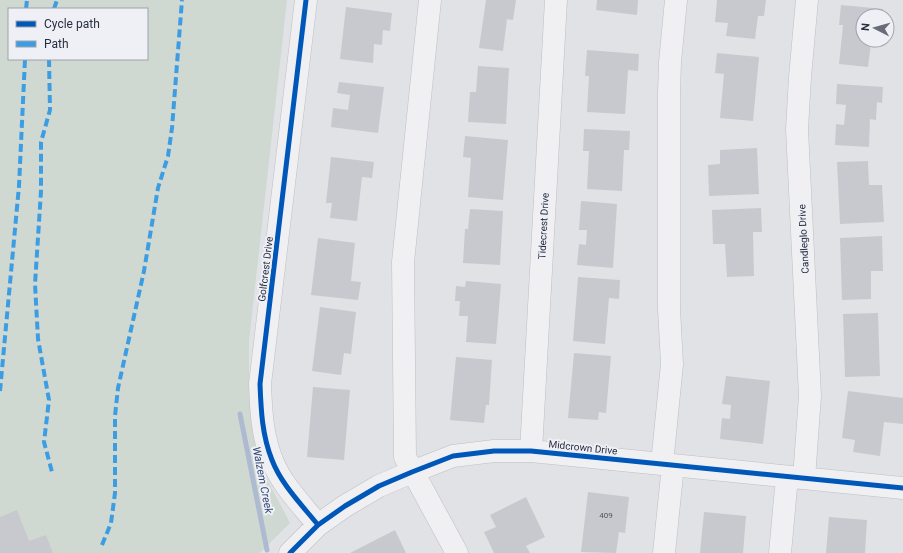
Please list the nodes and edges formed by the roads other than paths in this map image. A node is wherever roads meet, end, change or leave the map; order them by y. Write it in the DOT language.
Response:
graph roads {
  1 [pos="306,0"];
  2 [pos="430,0"];
  3 [pos="556,0"];
  4 [pos="676,0"];
  5 [pos="807,0"];
  6 [pos="531,451"];
  7 [pos="668,465"];
  8 [pos="412,472"];
  9 [pos="795,478"];
  10 [pos="903,488"];
  11 [pos="318,525"];
  12 [pos="290,553"];
  13 [pos="457,553"];
  14 [pos="664,553"];
  15 [pos="780,553"];
  1 -- 11 [label="street, Golfcrest Drive"];
  2 -- 8 [label="street"];
  3 -- 6 [label="street, Tidecrest Drive"];
  4 -- 7 [label="street"];
  5 -- 9 [label="street, Candleglo Drive"];
  6 -- 7 [label="street, Midcrown Drive"];
  6 -- 8 [label="street, Midcrown Drive"];
  7 -- 9 [label="street, Midcrown Drive"];
  7 -- 14 [label="street"];
  8 -- 11 [label="street, Midcrown Drive"];
  8 -- 13 [label="street"];
  9 -- 10 [label="street, Midcrown Drive"];
  9 -- 15 [label="street, Candleglo Drive"];
  11 -- 12 [label="street, Midcrown Drive"];
}
